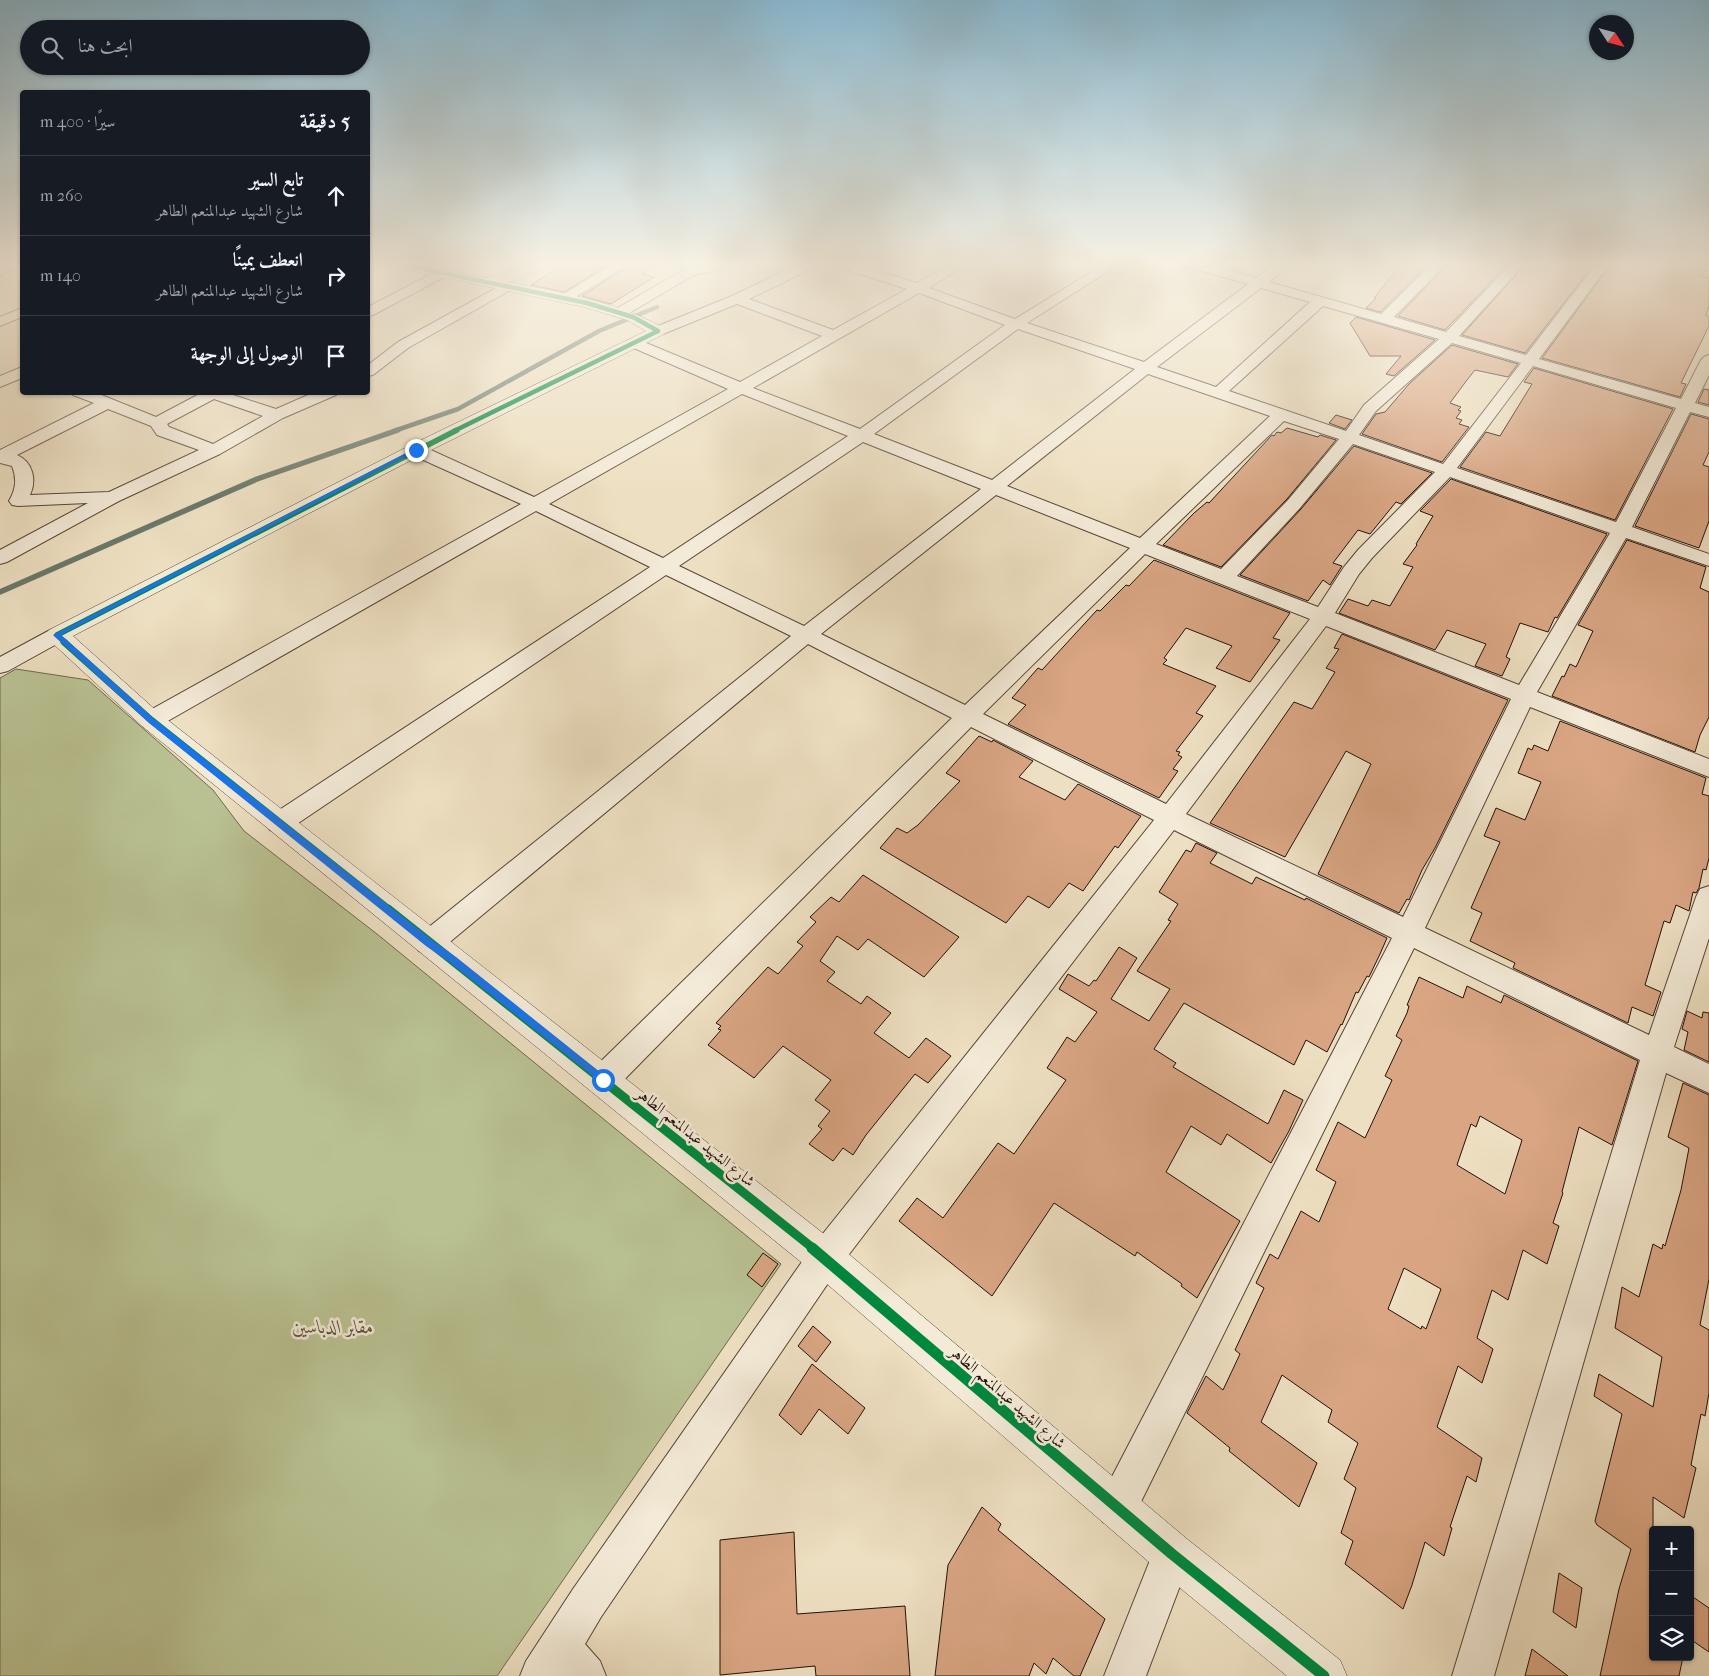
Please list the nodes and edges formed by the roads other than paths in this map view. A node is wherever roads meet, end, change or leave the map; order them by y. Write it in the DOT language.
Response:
graph roads {
  1 [pos="409,341"];
  2 [pos="637,341"];
  3 [pos="654,341"];
  4 [pos="825,341"];
  5 [pos="992,341"];
  6 [pos="1067,341"];
  7 [pos="1182,341"];
  8 [pos="1275,341"];
  9 [pos="1445,341"];
  10 [pos="1460,341"];
  11 [pos="1544,341"];
  12 [pos="1709,360"];
  13 [pos="1529,361"];
  14 [pos="18,367"];
  15 [pos="1146,368"];
  16 [pos="370,370"];
  17 [pos="0,382"];
  18 [pos="740,388"];
  19 [pos="1218,393"];
  20 [pos="88,395"];
  21 [pos="210,395"];
  22 [pos="220,395"];
  23 [pos="323,395"];
  24 [pos="107,404"];
  25 [pos="1697,409"];
  26 [pos="1282,414"];
  27 [pos="277,415"];
  28 [pos="157,423"];
  29 [pos="862,435"];
  30 [pos="1349,438"];
  31 [pos="214,450"];
  32 [pos="416,450"];
  33 [pos="0,458"];
  34 [pos="1447,470"];
  35 [pos="994,488"];
  36 [pos="114,496"];
  37 [pos="18,501"];
  38 [pos="0,502"];
  39 [pos="533,503"];
  40 [pos="0,511"];
  41 [pos="1621,530"];
  42 [pos="1142,545"];
  43 [pos="0,558"];
  44 [pos="1709,560"];
  45 [pos="664,567"];
  46 [pos="1224,578"];
  47 [pos="1323,616"];
  48 [pos="57,635"];
  49 [pos="806,635"];
  50 [pos="0,666"];
  51 [pos="1525,694"];
  52 [pos="967,716"];
  53 [pos="150,720"];
  54 [pos="1709,768"];
  55 [pos="1170,817"];
  56 [pos="279,822"];
  57 [pos="1709,897"];
  58 [pos="1409,932"];
  59 [pos="429,943"];
  60 [pos="1657,1054"];
  61 [pos="1709,1079"];
  62 [pos="603,1080"];
  63 [pos="826,1258"];
  64 [pos="1117,1508"];
  65 [pos="1172,1554"];
  66 [pos="562,1666"];
  67 [pos="1125,1676"];
  68 [pos="1324,1676"];
  69 [pos="1473,1676"];
  1 -- 16 [label="street"];
  2 -- 32 [label="street"];
  3 -- 18 [label="street"];
  4 -- 18 [label="street"];
  5 -- 29 [label="street"];
  6 -- 15 [label="street"];
  7 -- 15 [label="street"];
  8 -- 19 [label="street"];
  9 -- 30 [label="street"];
  10 -- 13 [label="street"];
  11 -- 13 [label="street"];
  12 -- 25 [label="street"];
  13 -- 25 [label="street"];
  13 -- 34 [label="street"];
  14 -- 17 [label="street"];
  15 -- 19 [label="street"];
  15 -- 35 [label="street"];
  18 -- 29 [label="street"];
  18 -- 39 [label="street"];
  19 -- 26 [label="street"];
  20 -- 24 [label="street"];
  21 -- 28 [label="street"];
  22 -- 27 [label="street"];
  23 -- 27 [label="street"];
  24 -- 28 [label="street"];
  24 -- 33 [label="street"];
  25 -- 41 [label="street"];
  26 -- 30 [label="street"];
  26 -- 42 [label="street"];
  27 -- 31 [label="street"];
  28 -- 31 [label="street"];
  29 -- 35 [label="street"];
  29 -- 45 [label="street"];
  30 -- 34 [label="street"];
  30 -- 46 [label="street"];
  31 -- 36 [label="street"];
  32 -- 39 [label="street"];
  32 -- 48 [label="street"];
  33 -- 37 [label="street"];
  34 -- 41 [label="street"];
  34 -- 47 [label="street"];
  35 -- 42 [label="street"];
  35 -- 49 [label="street"];
  36 -- 37 [label="street"];
  36 -- 43 [label="street"];
  37 -- 38 [label="street"];
  37 -- 40 [label="street"];
  39 -- 45 [label="street"];
  39 -- 53 [label="street"];
  41 -- 44 [label="street"];
  41 -- 51 [label="street"];
  42 -- 46 [label="street"];
  42 -- 52 [label="street"];
  45 -- 49 [label="street"];
  45 -- 56 [label="street"];
  46 -- 47 [label="street"];
  47 -- 51 [label="street"];
  47 -- 55 [label="street"];
  48 -- 50 [label="street"];
  48 -- 53 [label="street, شارع الشهيد عبدالمنعم الطاهر"];
  49 -- 52 [label="street"];
  49 -- 59 [label="street"];
  51 -- 54 [label="street"];
  51 -- 58 [label="street"];
  52 -- 55 [label="street"];
  52 -- 62 [label="street"];
  53 -- 56 [label="street, شارع الشهيد عبدالمنعم الطاهر"];
  55 -- 58 [label="street"];
  55 -- 63 [label="street"];
  56 -- 59 [label="street, شارع الشهيد عبدالمنعم الطاهر"];
  57 -- 60 [label="street"];
  58 -- 60 [label="street"];
  58 -- 64 [label="street"];
  59 -- 62 [label="street, شارع الشهيد عبدالمنعم الطاهر"];
  60 -- 61 [label="street"];
  60 -- 69 [label="street"];
  62 -- 63 [label="street, شارع الشهيد عبدالمنعم الطاهر"];
  63 -- 64 [label="street, شارع الشهيد عبدالمنعم الطاهر"];
  63 -- 66 [label="street"];
  64 -- 65 [label="street, شارع الشهيد عبدالمنعم الطاهر"];
  65 -- 67 [label="street"];
  65 -- 68 [label="street, شارع الشهيد عبدالمنعم الطاهر"];
}
